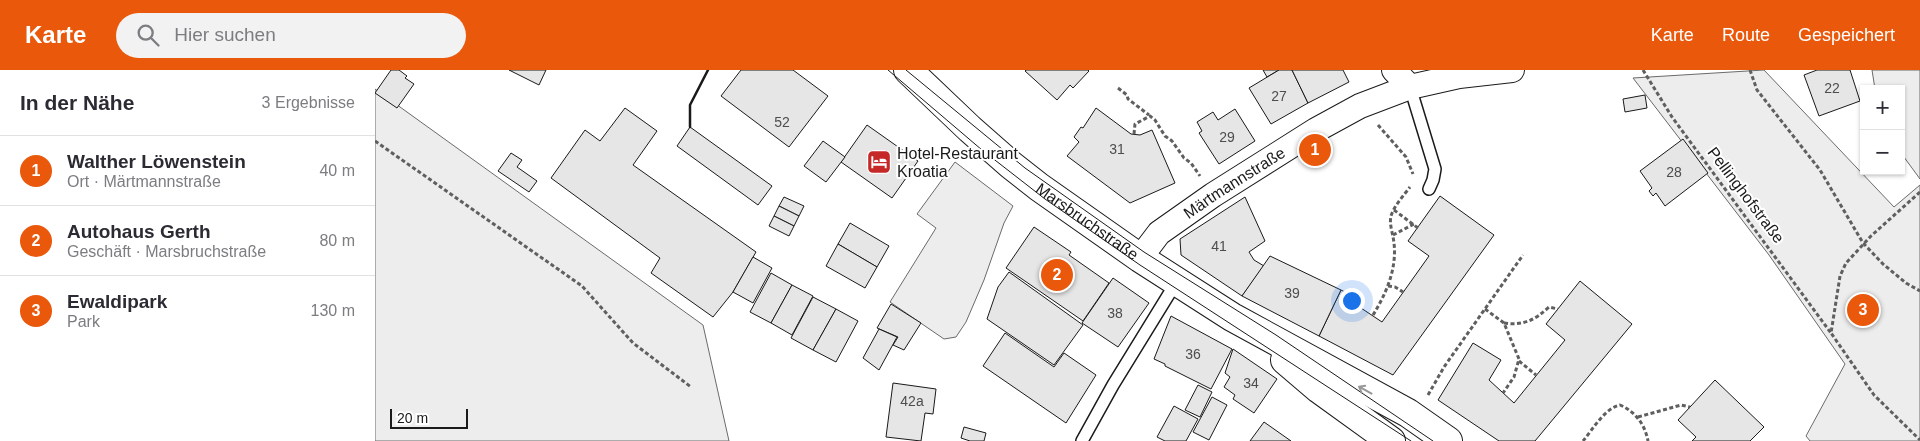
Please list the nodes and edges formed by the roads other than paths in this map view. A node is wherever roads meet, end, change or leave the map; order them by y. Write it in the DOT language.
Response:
graph roads {
  1 [pos="908,70"];
  2 [pos="1512,70"];
  3 [pos="1402,79"];
  4 [pos="1429,189"];
  5 [pos="1140,258"];
  6 [pos="1177,281"];
  7 [pos="1232,317"];
  8 [pos="1082,441"];
  9 [pos="1391,441"];
  10 [pos="1448,441"];
  1 -- 5 [label="street, Marsbruchstraße"];
  2 -- 3 [label="street, Märtmannstraße"];
  3 -- 4 [label="lane"];
  3 -- 5 [label="street, Märtmannstraße"];
  5 -- 6 [label="street, Marsbruchstraße"];
  6 -- 7 [label="street, Marsbruchstraße"];
  6 -- 8 [label="lane"];
  7 -- 9 [label="street, Marsbruchstraße"];
  10 -- 7 [label="street, Marsbruchstraße, one-way"];
}
